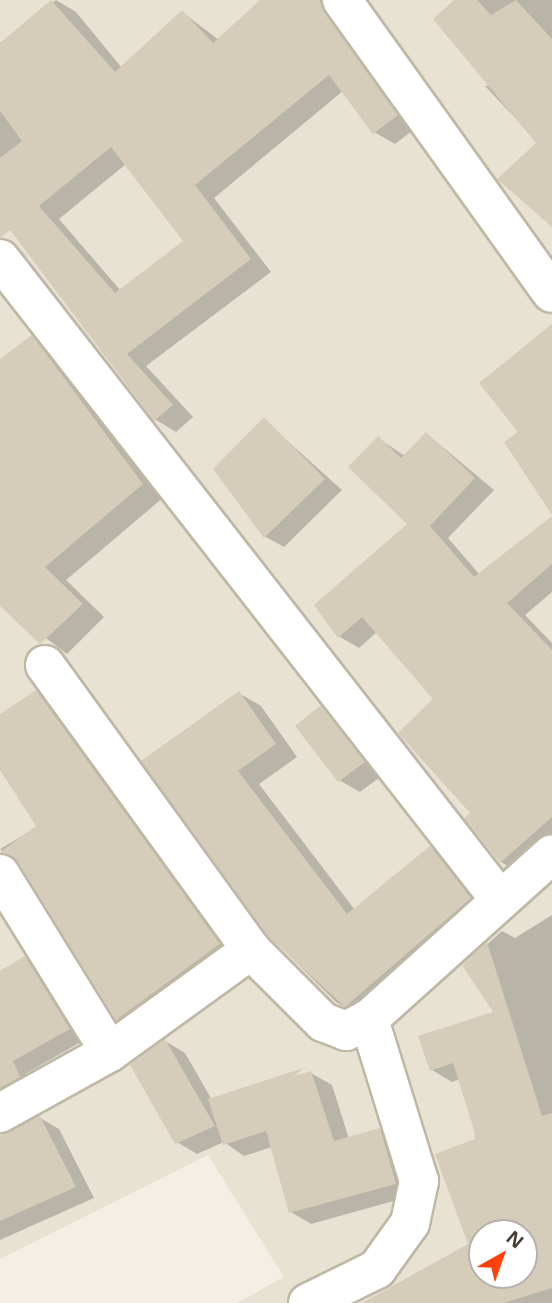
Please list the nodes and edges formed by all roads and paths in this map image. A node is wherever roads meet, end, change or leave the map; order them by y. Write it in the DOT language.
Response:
graph roads {
  1 [pos="342,0"];
  2 [pos="0,259"];
  3 [pos="552,293"];
  4 [pos="45,665"];
  5 [pos="552,854"];
  6 [pos="0,874"];
  7 [pos="498,897"];
  8 [pos="251,950"];
  9 [pos="369,1019"];
  10 [pos="110,1052"];
  11 [pos="0,1113"];
  12 [pos="308,1303"];
  1 -- 3 [label="street"];
  2 -- 7 [label="street"];
  4 -- 8 [label="street"];
  5 -- 7 [label="street"];
  6 -- 10 [label="street"];
  7 -- 9 [label="street"];
  8 -- 9 [label="street"];
  8 -- 10 [label="street"];
  9 -- 12 [label="street"];
  10 -- 11 [label="street"];
}
